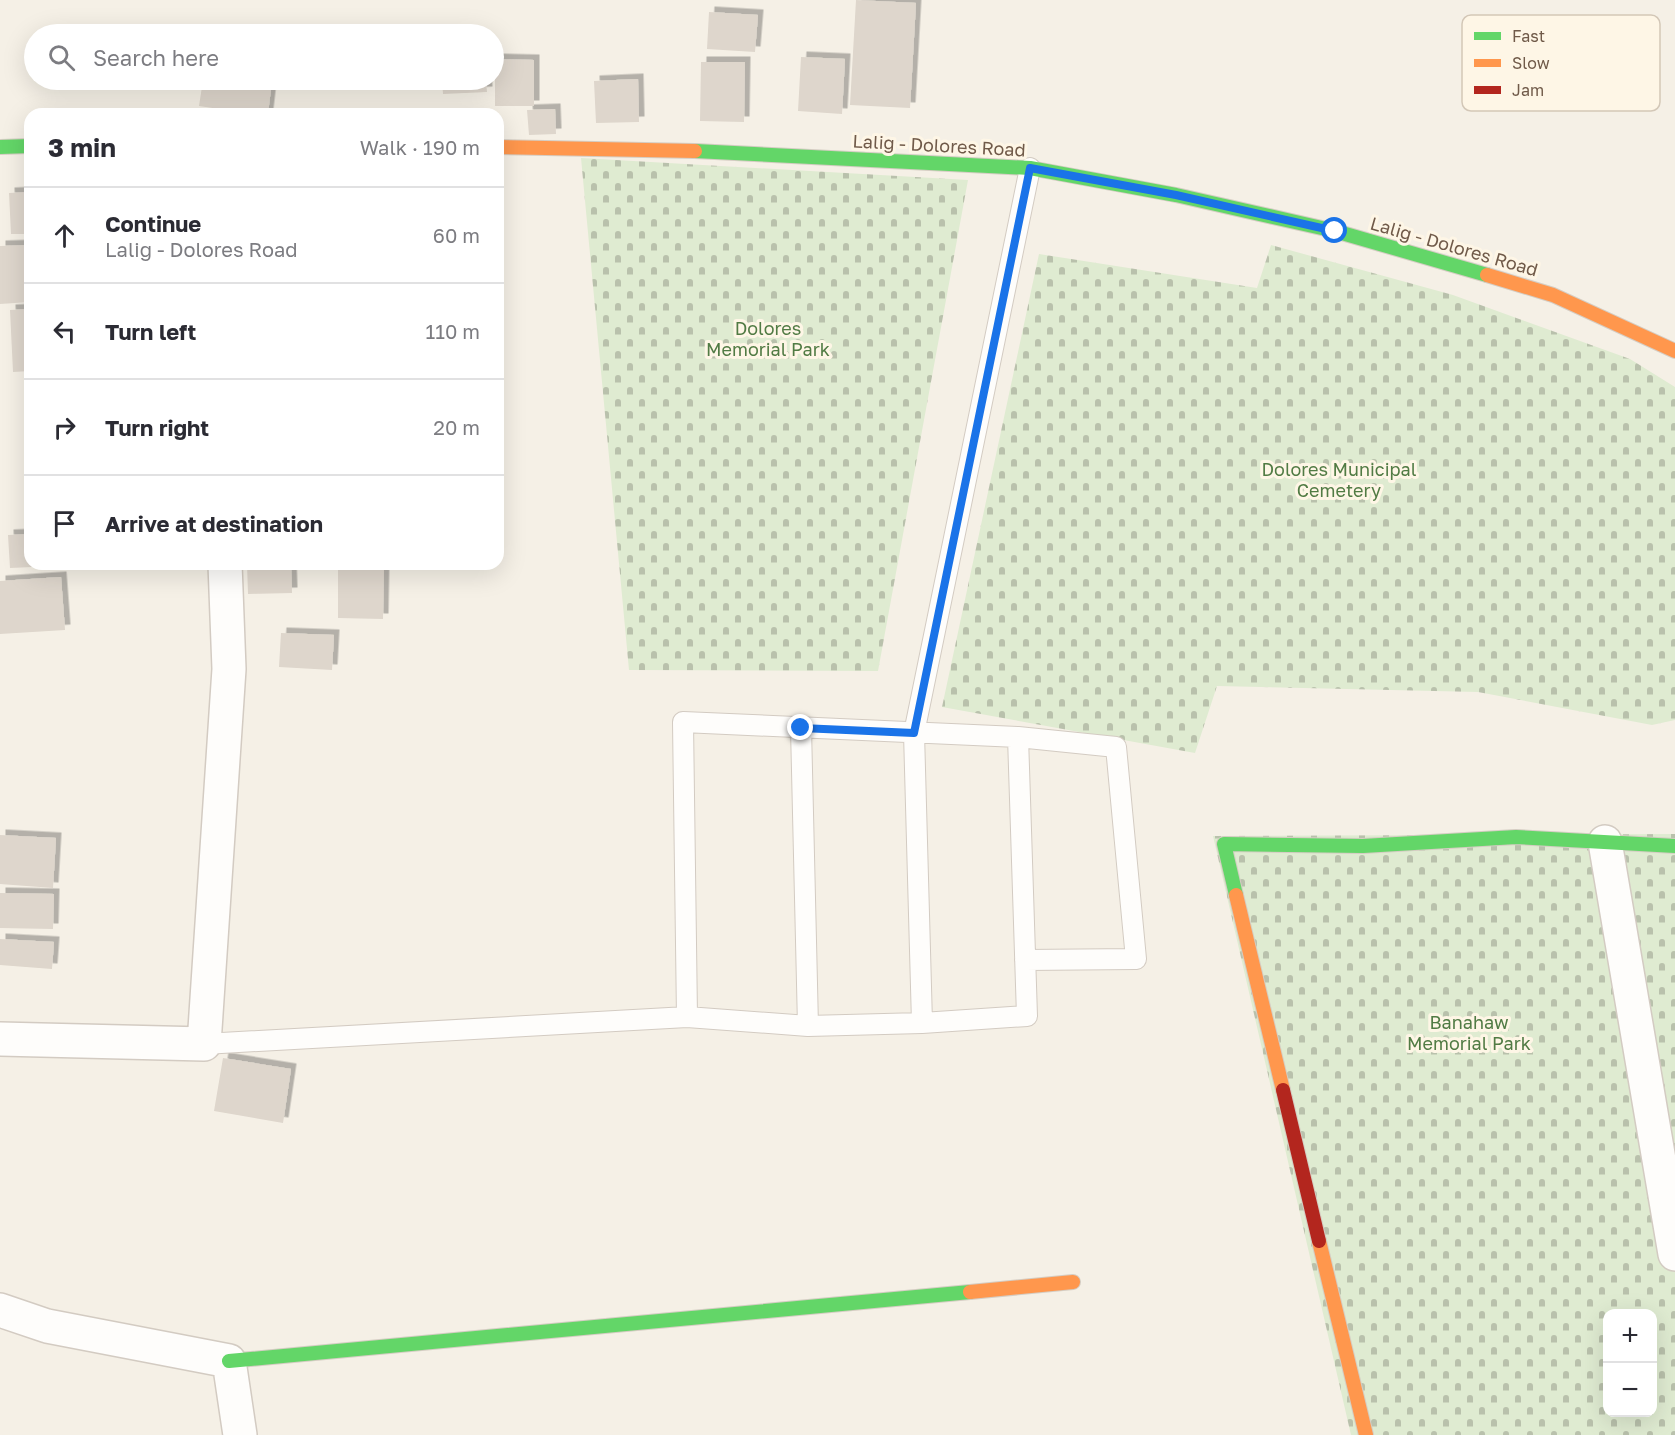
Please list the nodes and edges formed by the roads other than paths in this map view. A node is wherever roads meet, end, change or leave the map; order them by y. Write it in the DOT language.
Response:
graph roads {
  1 [pos="24,146"];
  2 [pos="0,147"];
  3 [pos="504,147"];
  4 [pos="1030,168"];
  5 [pos="1675,351"];
  6 [pos="225,570"];
  7 [pos="801,728"];
  8 [pos="914,733"];
  9 [pos="1018,737"];
  10 [pos="1605,842"];
  11 [pos="1675,846"];
  12 [pos="1025,960"];
  13 [pos="687,1017"];
  14 [pos="921,1023"];
  15 [pos="808,1026"];
  16 [pos="0,1039"];
  17 [pos="204,1044"];
  18 [pos="1675,1254"];
  19 [pos="1073,1282"];
  20 [pos="0,1310"];
  21 [pos="229,1361"];
  22 [pos="240,1435"];
  23 [pos="1366,1435"];
  1 -- 2 [label="street"];
  3 -- 4 [label="street, Lalig - Dolores Road"];
  4 -- 5 [label="street, Lalig - Dolores Road"];
  4 -- 8 [label="lane"];
  6 -- 17 [label="street"];
  7 -- 8 [label="lane"];
  7 -- 13 [label="lane"];
  7 -- 15 [label="lane"];
  8 -- 9 [label="lane"];
  8 -- 14 [label="lane"];
  9 -- 12 [label="lane"];
  9 -- 12 [label="lane"];
  10 -- 11 [label="street"];
  10 -- 18 [label="street"];
  10 -- 23 [label="street"];
  12 -- 14 [label="lane"];
  13 -- 15 [label="lane"];
  13 -- 17 [label="lane"];
  14 -- 15 [label="lane"];
  16 -- 17 [label="street"];
  19 -- 21 [label="street"];
  20 -- 21 [label="street"];
  21 -- 22 [label="street"];
}
